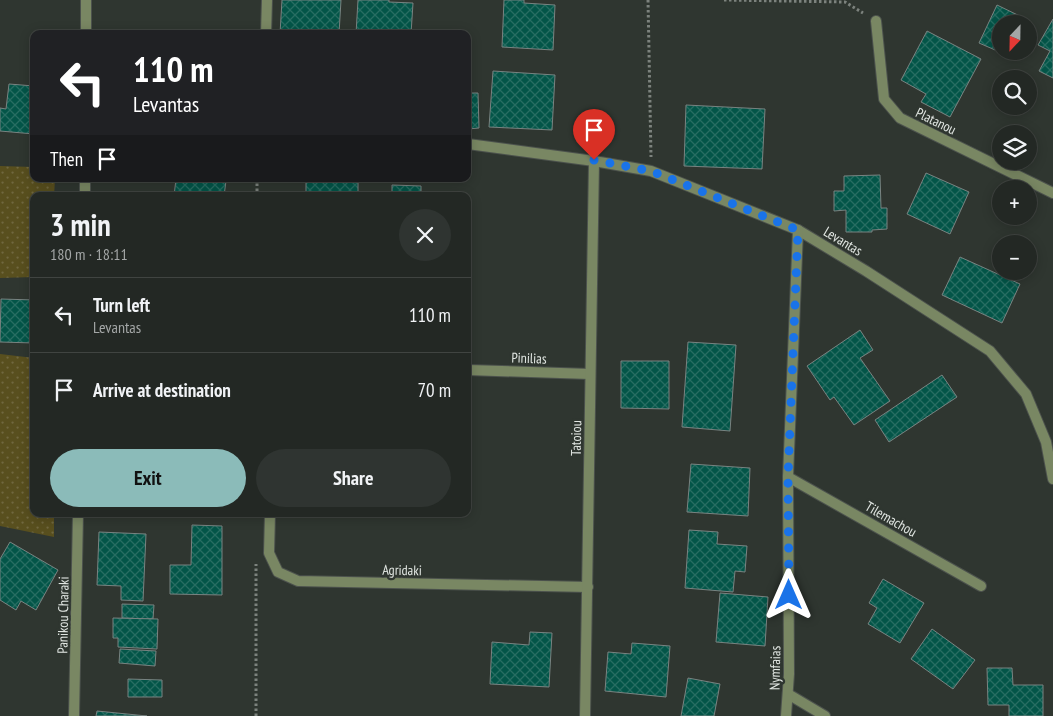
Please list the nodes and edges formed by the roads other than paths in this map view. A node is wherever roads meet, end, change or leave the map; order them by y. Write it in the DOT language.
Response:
graph roads {
  1 [pos="86,0"];
  2 [pos="267,0"];
  3 [pos="876,21"];
  4 [pos="86,30"];
  5 [pos="266,30"];
  6 [pos="471,144"];
  7 [pos="594,160"];
  8 [pos="1053,193"];
  9 [pos="798,230"];
  10 [pos="471,370"];
  11 [pos="590,374"];
  12 [pos="788,477"];
  13 [pos="1053,479"];
  14 [pos="78,517"];
  15 [pos="270,517"];
  16 [pos="981,586"];
  17 [pos="588,587"];
  18 [pos="788,694"];
  19 [pos="74,716"];
  20 [pos="585,716"];
  21 [pos="786,716"];
  22 [pos="826,716"];
  1 -- 4 [label="street"];
  2 -- 5 [label="street"];
  3 -- 8 [label="street, Platanou"];
  6 -- 7 [label="street, Levantas"];
  7 -- 9 [label="street, Levantas"];
  7 -- 11 [label="street, Tatoiou"];
  9 -- 12 [label="street, Nymfaias"];
  9 -- 13 [label="street, Levantas"];
  10 -- 11 [label="street, Pinilias"];
  11 -- 17 [label="street, Tatoiou"];
  12 -- 16 [label="street, Tilemachou"];
  12 -- 18 [label="street, Nymfaias"];
  14 -- 19 [label="street, Panikou Charaki"];
  15 -- 17 [label="street, Agridaki"];
  17 -- 20 [label="street, Tatoiou"];
  18 -- 21 [label="street, Nymfaias"];
  18 -- 22 [label="street"];
}
